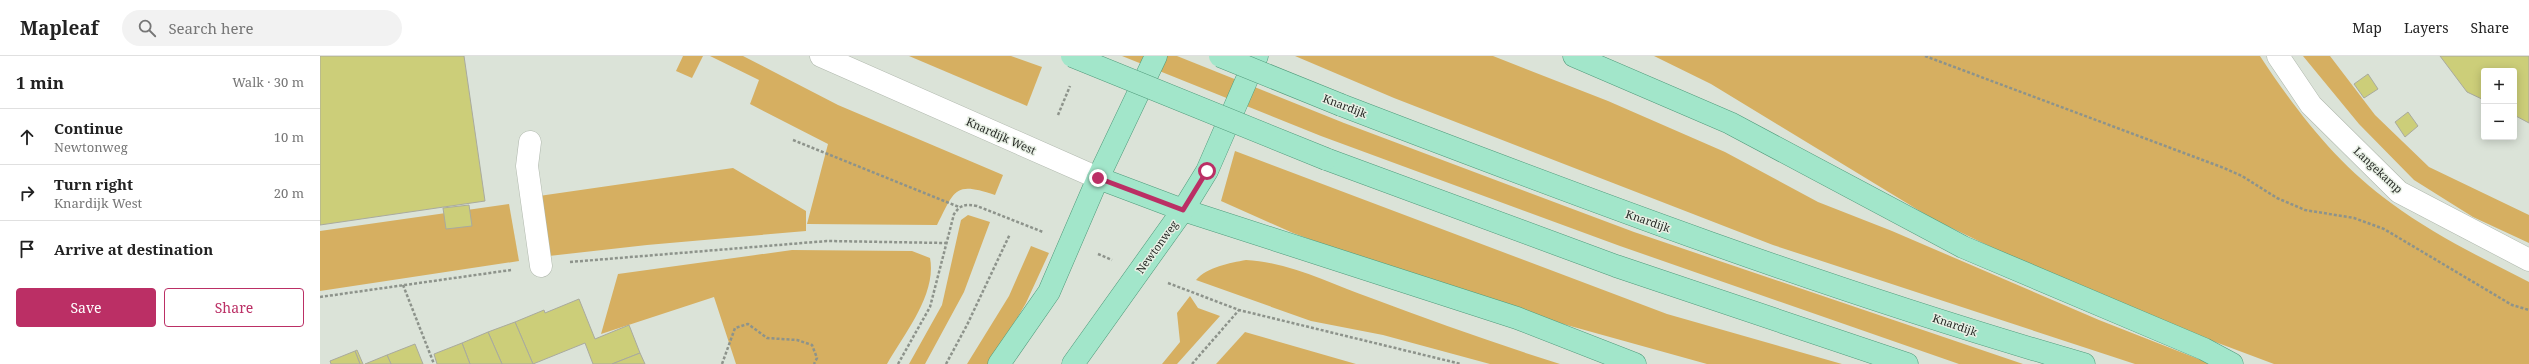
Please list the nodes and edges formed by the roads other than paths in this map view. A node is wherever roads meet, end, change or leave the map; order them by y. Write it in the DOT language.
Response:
graph roads {
  1 [pos="821,56"];
  2 [pos="1072,56"];
  3 [pos="1156,56"];
  4 [pos="1220,56"];
  5 [pos="1257,56"];
  6 [pos="1574,56"];
  7 [pos="2278,56"];
  8 [pos="530,142"];
  9 [pos="1098,178"];
  10 [pos="1183,210"];
  11 [pos="2529,260"];
  12 [pos="541,266"];
  13 [pos="999,364"];
  14 [pos="1073,364"];
  15 [pos="1635,364"];
  16 [pos="1907,364"];
  17 [pos="2084,364"];
  18 [pos="2232,364"];
  1 -- 9 [label="street, Knardijk West"];
  2 -- 16 [label="main road, bridge"];
  3 -- 9 [label="main road"];
  4 -- 17 [label="main road, Knardijk, bridge"];
  5 -- 10 [label="main road, Newtonweg"];
  6 -- 18 [label="main road"];
  7 -- 11 [label="street, Langekamp"];
  8 -- 12 [label="street"];
  9 -- 10 [label="main road, Knardijk West"];
  9 -- 13 [label="main road"];
  10 -- 14 [label="main road, Newtonweg"];
  10 -- 15 [label="main road, Knardijk West"];
}
